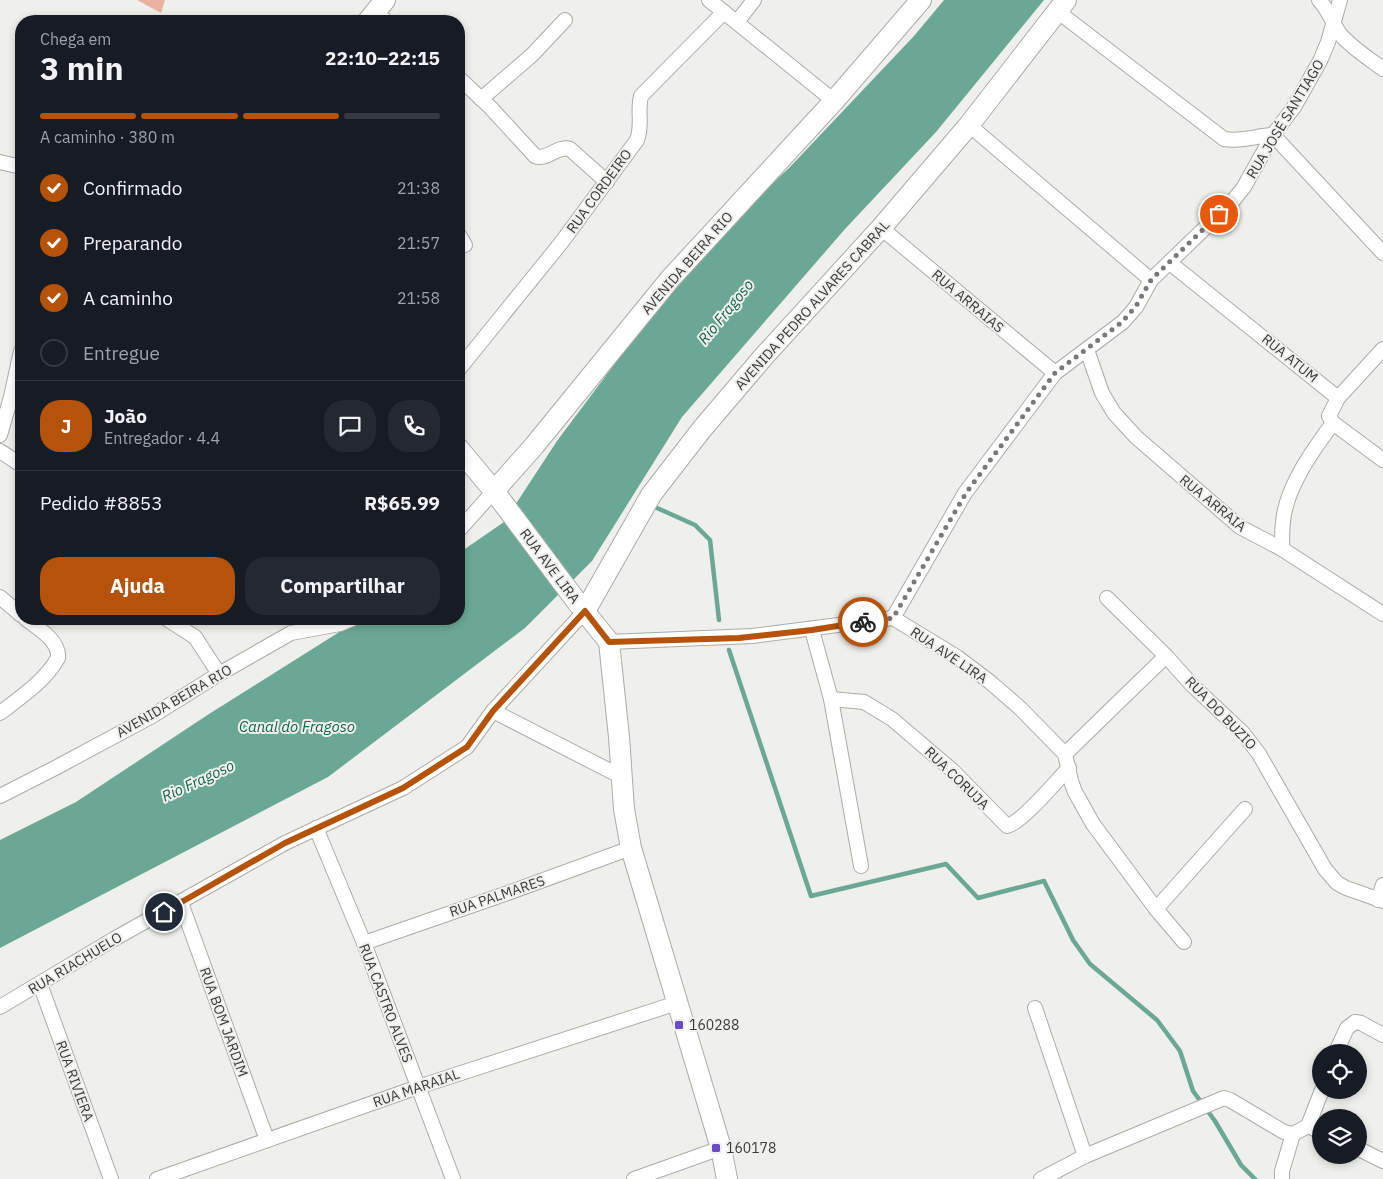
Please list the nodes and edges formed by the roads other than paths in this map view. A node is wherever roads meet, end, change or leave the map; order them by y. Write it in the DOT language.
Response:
graph roads {
  1 [pos="709,0"];
  2 [pos="754,0"];
  3 [pos="921,0"];
  4 [pos="1319,0"];
  5 [pos="1340,0"];
  6 [pos="1062,6"];
  7 [pos="724,12"];
  8 [pos="565,20"];
  9 [pos="737,22"];
  10 [pos="1334,24"];
  11 [pos="1383,69"];
  12 [pos="465,84"];
  13 [pos="481,99"];
  14 [pos="834,101"];
  15 [pos="969,125"];
  16 [pos="1274,135"];
  17 [pos="0,162"];
  18 [pos="15,166"];
  19 [pos="607,182"];
  20 [pos="881,228"];
  21 [pos="1383,253"];
  22 [pos="1170,263"];
  23 [pos="1151,280"];
  24 [pos="1383,349"];
  25 [pos="1087,350"];
  26 [pos="465,362"];
  27 [pos="15,369"];
  28 [pos="1055,373"];
  29 [pos="6,395"];
  30 [pos="1338,398"];
  31 [pos="1333,423"];
  32 [pos="0,435"];
  33 [pos="0,451"];
  34 [pos="465,456"];
  35 [pos="1383,460"];
  36 [pos="15,461"];
  37 [pos="499,498"];
  38 [pos="465,525"];
  39 [pos="1282,550"];
  40 [pos="0,597"];
  41 [pos="1107,598"];
  42 [pos="581,606"];
  43 [pos="15,609"];
  44 [pos="1383,614"];
  45 [pos="893,618"];
  46 [pos="34,625"];
  47 [pos="177,625"];
  48 [pos="295,625"];
  49 [pos="335,625"];
  50 [pos="812,630"];
  51 [pos="292,633"];
  52 [pos="609,642"];
  53 [pos="1166,656"];
  54 [pos="219,674"];
  55 [pos="830,699"];
  56 [pos="493,711"];
  57 [pos="0,713"];
  58 [pos="1067,761"];
  59 [pos="622,777"];
  60 [pos="0,796"];
  61 [pos="1245,809"];
  62 [pos="316,828"];
  63 [pos="630,848"];
  64 [pos="861,866"];
  65 [pos="1383,885"];
  66 [pos="1381,901"];
  67 [pos="180,903"];
  68 [pos="1156,909"];
  69 [pos="1184,942"];
  70 [pos="364,943"];
  71 [pos="40,984"];
  72 [pos="677,1003"];
  73 [pos="0,1007"];
  74 [pos="1034,1008"];
  75 [pos="1383,1035"];
  76 [pos="1340,1044"];
  77 [pos="418,1087"];
  78 [pos="1318,1099"];
  79 [pos="1308,1126"];
  80 [pos="1312,1128"];
  81 [pos="1293,1134"];
  82 [pos="267,1140"];
  83 [pos="721,1148"];
  84 [pos="1367,1153"];
  85 [pos="1085,1156"];
  86 [pos="1383,1161"];
  87 [pos="111,1179"];
  88 [pos="157,1179"];
  89 [pos="453,1179"];
  90 [pos="634,1179"];
  91 [pos="727,1179"];
  92 [pos="1041,1179"];
  93 [pos="1282,1179"];
  1 -- 7 [label="street"];
  2 -- 9 [label="street"];
  3 -- 14 [label="main road, AVENIDA BEIRA RIO"];
  4 -- 10 [label="street"];
  5 -- 10 [label="street, RUA JOSÉ SANTIAGO"];
  6 -- 15 [label="main road, AVENIDA PEDRO ALVARES CABRAL"];
  6 -- 16 [label="street"];
  7 -- 9 [label="street"];
  7 -- 19 [label="street, RUA CORDEIRO"];
  8 -- 13 [label="street"];
  9 -- 14 [label="street"];
  10 -- 11 [label="street"];
  10 -- 16 [label="street, RUA JOSÉ SANTIAGO"];
  12 -- 13 [label="street"];
  13 -- 19 [label="street"];
  14 -- 37 [label="main road, AVENIDA BEIRA RIO"];
  15 -- 20 [label="main road, AVENIDA PEDRO ALVARES CABRAL"];
  15 -- 23 [label="street"];
  16 -- 21 [label="street"];
  16 -- 22 [label="street, RUA JOSÉ SANTIAGO"];
  17 -- 18 [label="street"];
  19 -- 26 [label="street, RUA CORDEIRO"];
  20 -- 28 [label="street, RUA ARRAIAS"];
  20 -- 42 [label="main road, AVENIDA PEDRO ALVARES CABRAL"];
  22 -- 23 [label="street, RUA JOSÉ SANTIAGO"];
  22 -- 30 [label="street, RUA ATUM"];
  23 -- 25 [label="street, RUA JOSÉ SANTIAGO"];
  24 -- 30 [label="street"];
  25 -- 28 [label="street, RUA JOSÉ SANTIAGO"];
  25 -- 39 [label="street, RUA ARRAIA"];
  27 -- 29 [label="street"];
  28 -- 45 [label="street, RUA JOSÉ SANTIAGO"];
  29 -- 32 [label="street"];
  30 -- 31 [label="street"];
  31 -- 35 [label="street"];
  31 -- 39 [label="street"];
  33 -- 36 [label="street"];
  34 -- 37 [label="main road, RUA AVE LIRA"];
  37 -- 38 [label="street, AVENIDA BEIRA RIO"];
  37 -- 42 [label="main road, RUA AVE LIRA"];
  39 -- 44 [label="street, RUA ARRAIA"];
  40 -- 43 [label="street"];
  41 -- 53 [label="street, RUA DO BUZIO"];
  42 -- 52 [label="main road, RUA AVE LIRA"];
  42 -- 56 [label="street, RUA RIACHUELO"];
  45 -- 50 [label="street"];
  45 -- 58 [label="street, RUA AVE LIRA"];
  46 -- 57 [label="street"];
  47 -- 54 [label="street"];
  48 -- 51 [label="street"];
  49 -- 51 [label="street, AVENIDA BEIRA RIO"];
  50 -- 52 [label="street"];
  50 -- 55 [label="street"];
  51 -- 54 [label="street, AVENIDA BEIRA RIO"];
  52 -- 59 [label="main road"];
  53 -- 58 [label="street"];
  53 -- 66 [label="street, RUA DO BUZIO"];
  54 -- 60 [label="street, AVENIDA BEIRA RIO"];
  55 -- 58 [label="street, RUA CORUJA"];
  55 -- 64 [label="street"];
  56 -- 59 [label="street"];
  56 -- 62 [label="street, RUA RIACHUELO"];
  58 -- 68 [label="street"];
  59 -- 63 [label="main road"];
  61 -- 68 [label="street"];
  62 -- 67 [label="street, RUA RIACHUELO"];
  62 -- 70 [label="street, RUA CASTRO ALVES"];
  63 -- 70 [label="street, RUA PALMARES"];
  63 -- 72 [label="main road"];
  65 -- 66 [label="street"];
  67 -- 71 [label="street, RUA RIACHUELO"];
  67 -- 82 [label="street, RUA BOM JARDIM"];
  68 -- 69 [label="street"];
  70 -- 77 [label="street, RUA CASTRO ALVES"];
  71 -- 73 [label="street, RUA RIACHUELO"];
  71 -- 87 [label="street, RUA RIVIERA"];
  72 -- 77 [label="street, RUA MARAIAL"];
  72 -- 83 [label="main road"];
  74 -- 85 [label="street"];
  75 -- 76 [label="street"];
  77 -- 82 [label="street, RUA MARAIAL"];
  77 -- 89 [label="street, RUA CASTRO ALVES"];
  78 -- 79 [label="street"];
  79 -- 80 [label="street"];
  79 -- 81 [label="street"];
  81 -- 85 [label="street"];
  81 -- 93 [label="street"];
  82 -- 88 [label="street, RUA MARAIAL"];
  83 -- 90 [label="street"];
  83 -- 91 [label="main road"];
  84 -- 86 [label="street"];
  85 -- 92 [label="street"];
}
